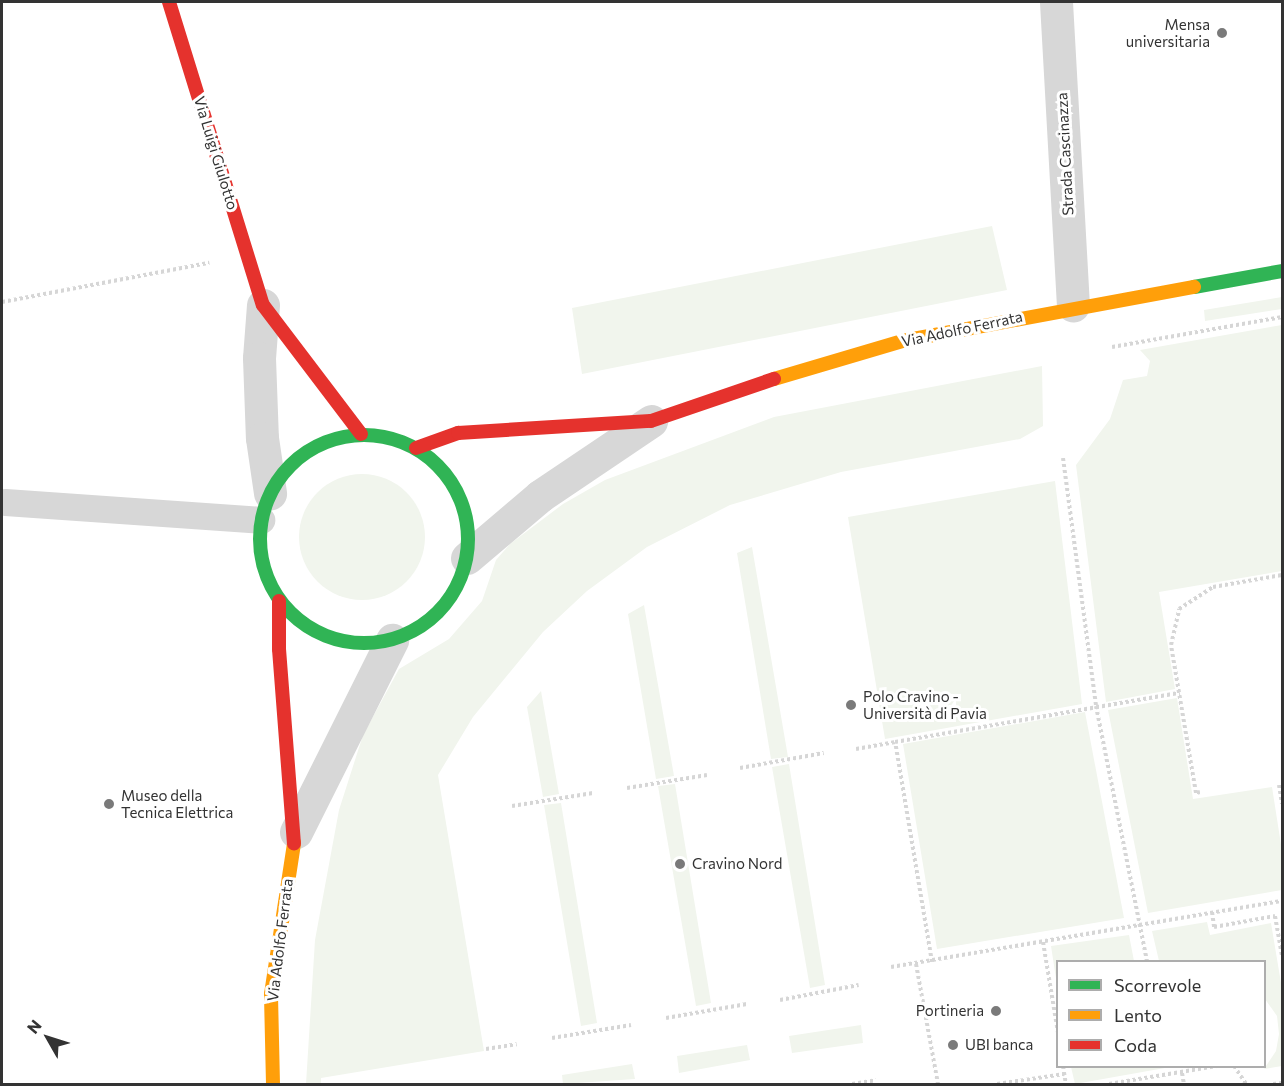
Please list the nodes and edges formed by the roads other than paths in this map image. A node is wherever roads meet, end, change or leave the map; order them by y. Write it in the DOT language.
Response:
graph roads {
  1 [pos="170,2"];
  2 [pos="1056,2"];
  3 [pos="1282,271"];
  4 [pos="263,305"];
  5 [pos="1073,306"];
  6 [pos="651,421"];
  7 [pos="361,434"];
  8 [pos="416,448"];
  9 [pos="5,502"];
  10 [pos="265,506"];
  11 [pos="467,558"];
  12 [pos="279,602"];
  13 [pos="392,640"];
  14 [pos="296,832"];
  15 [pos="273,1084"];
  1 -- 4 [label="street, Via Luigi Giulotto"];
  2 -- 5 [label="street, Strada Cascinazza"];
  3 -- 5 [label="street, Via Adolfo Ferrata"];
  4 -- 7 [label="street, Via Luigi Giulotto"];
  4 -- 10 [label="street, Via Luigi Giulotto"];
  5 -- 6 [label="street, Via Adolfo Ferrata"];
  6 -- 8 [label="street, Via Adolfo Ferrata"];
  6 -- 11 [label="street, Via Adolfo Ferrata"];
  7 -- 8 [label="street, Via Adolfo Ferrata"];
  7 -- 10 [label="street, Via Adolfo Ferrata"];
  8 -- 11 [label="street, Via Adolfo Ferrata"];
  9 -- 10 [label="lane"];
  10 -- 12 [label="street, Via Adolfo Ferrata"];
  11 -- 13 [label="street, Via Adolfo Ferrata"];
  12 -- 13 [label="street, Via Adolfo Ferrata"];
  12 -- 14 [label="street, Via Adolfo Ferrata"];
  13 -- 14 [label="street, Via Adolfo Ferrata"];
  14 -- 15 [label="street, Via Adolfo Ferrata"];
}
